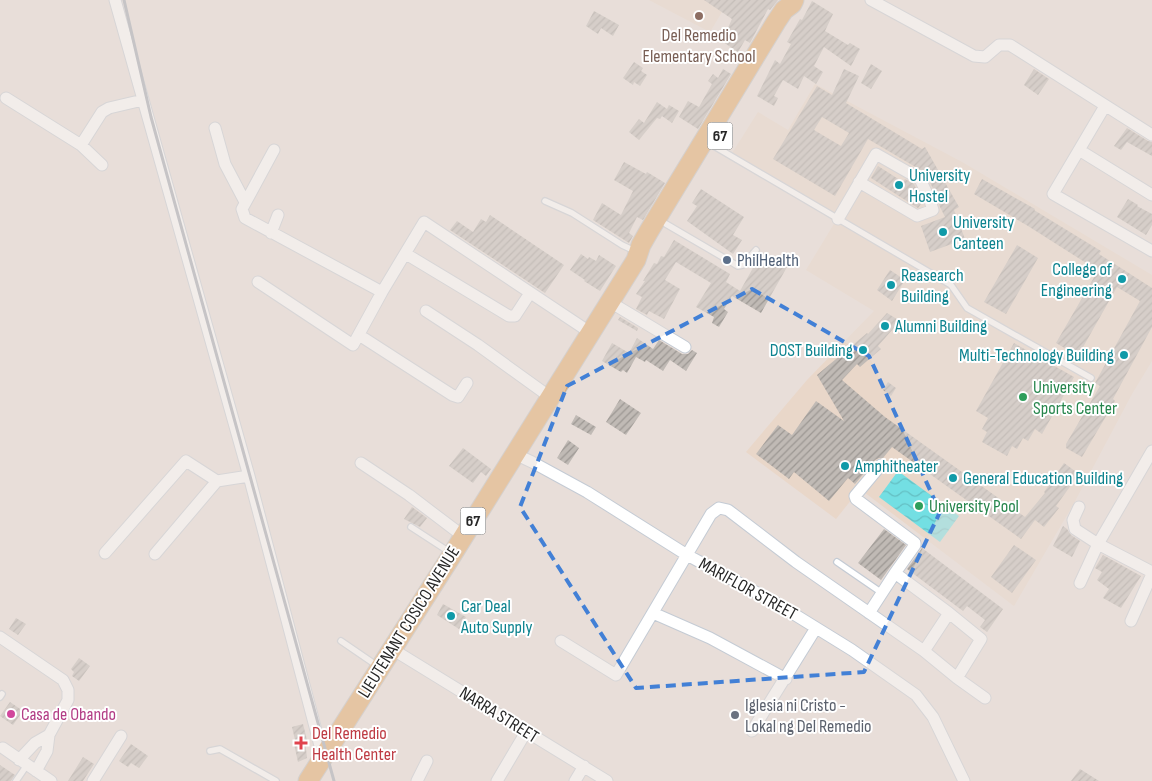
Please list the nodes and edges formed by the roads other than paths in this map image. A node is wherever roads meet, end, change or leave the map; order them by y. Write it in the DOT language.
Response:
graph roads {
  1 [pos="115,0"];
  2 [pos="871,0"];
  3 [pos="793,2"];
  4 [pos="6,98"];
  5 [pos="143,100"];
  6 [pos="1105,106"];
  7 [pos="215,128"];
  8 [pos="1152,135"];
  9 [pos="81,145"];
  10 [pos="714,146"];
  11 [pos="274,150"];
  12 [pos="1079,150"];
  13 [pos="102,165"];
  14 [pos="859,182"];
  15 [pos="1152,195"];
  16 [pos="545,201"];
  17 [pos="245,202"];
  18 [pos="278,215"];
  19 [pos="838,219"];
  20 [pos="666,224"];
  21 [pos="271,233"];
  22 [pos="756,250"];
  23 [pos="1152,251"];
  24 [pos="406,254"];
  25 [pos="639,256"];
  26 [pos="258,282"];
  27 [pos="382,292"];
  28 [pos="530,292"];
  29 [pos="610,302"];
  30 [pos="426,311"];
  31 [pos="590,333"];
  32 [pos="359,335"];
  33 [pos="685,347"];
  34 [pos="1090,378"];
  35 [pos="467,383"];
  36 [pos="550,396"];
  37 [pos="1152,451"];
  38 [pos="515,454"];
  39 [pos="361,463"];
  40 [pos="881,465"];
  41 [pos="249,476"];
  42 [pos="217,481"];
  43 [pos="1079,507"];
  44 [pos="411,527"];
  45 [pos="463,536"];
  46 [pos="1098,544"];
  47 [pos="105,553"];
  48 [pos="155,554"];
  49 [pos="452,554"];
  50 [pos="687,554"];
  51 [pos="837,562"];
  52 [pos="895,573"];
  53 [pos="1152,573"];
  54 [pos="1080,583"];
  55 [pos="882,593"];
  56 [pos="869,612"];
  57 [pos="949,613"];
  58 [pos="653,614"];
  59 [pos="1131,621"];
  60 [pos="816,628"];
  61 [pos="0,637"];
  62 [pos="342,640"];
  63 [pos="561,642"];
  64 [pos="392,649"];
  65 [pos="924,651"];
  66 [pos="380,668"];
  67 [pos="957,678"];
  68 [pos="786,679"];
  69 [pos="985,698"];
  70 [pos="752,731"];
  71 [pos="526,732"];
  72 [pos="49,734"];
  73 [pos="121,736"];
  74 [pos="1,747"];
  75 [pos="210,751"];
  76 [pos="323,757"];
  77 [pos="427,762"];
  78 [pos="27,765"];
  79 [pos="584,766"];
  80 [pos="16,781"];
  81 [pos="51,781"];
  82 [pos="93,781"];
  83 [pos="276,781"];
  84 [pos="308,781"];
  85 [pos="417,781"];
  86 [pos="497,781"];
  87 [pos="575,781"];
  88 [pos="607,781"];
  89 [pos="964,781"];
  1 -- 5 [label="street"];
  2 -- 6 [label="street"];
  3 -- 10 [label="main road, LIEUTENANT COSICO AVENUE / 67"];
  3 -- 25 [label="main road, LIEUTENANT COSICO AVENUE / 67"];
  4 -- 9 [label="street"];
  5 -- 9 [label="street"];
  5 -- 41 [label="street"];
  6 -- 8 [label="street"];
  6 -- 12 [label="street"];
  7 -- 17 [label="street"];
  9 -- 13 [label="street"];
  10 -- 19 [label="lane"];
  10 -- 20 [label="main road, LIEUTENANT COSICO AVENUE / 67"];
  11 -- 17 [label="street"];
  12 -- 15 [label="street"];
  12 -- 23 [label="street"];
  14 -- 14 [label="street"];
  14 -- 19 [label="street"];
  16 -- 25 [label="lane"];
  17 -- 21 [label="street"];
  18 -- 21 [label="street"];
  19 -- 34 [label="lane"];
  20 -- 22 [label="lane"];
  20 -- 25 [label="main road, LIEUTENANT COSICO AVENUE / 67"];
  21 -- 27 [label="street"];
  24 -- 27 [label="street"];
  24 -- 28 [label="street"];
  24 -- 28 [label="street"];
  25 -- 29 [label="main road, LIEUTENANT COSICO AVENUE / 67"];
  26 -- 32 [label="street"];
  27 -- 32 [label="street"];
  28 -- 31 [label="street"];
  29 -- 31 [label="main road, LIEUTENANT COSICO AVENUE / 67"];
  29 -- 33 [label="street"];
  30 -- 36 [label="street"];
  31 -- 36 [label="main road, LIEUTENANT COSICO AVENUE / 67"];
  32 -- 35 [label="street"];
  36 -- 38 [label="main road, LIEUTENANT COSICO AVENUE / 67"];
  37 -- 46 [label="street"];
  38 -- 45 [label="main road, LIEUTENANT COSICO AVENUE / 67"];
  38 -- 50 [label="street, MARIFLOR STREET"];
  39 -- 45 [label="street"];
  40 -- 52 [label="street"];
  41 -- 42 [label="street"];
  41 -- 76 [label="street"];
  42 -- 47 [label="street"];
  42 -- 48 [label="street"];
  43 -- 46 [label="street"];
  44 -- 49 [label="lane"];
  45 -- 49 [label="main road, LIEUTENANT COSICO AVENUE / 67"];
  46 -- 53 [label="street"];
  46 -- 54 [label="street"];
  49 -- 64 [label="main road, LIEUTENANT COSICO AVENUE / 67"];
  50 -- 56 [label="street"];
  50 -- 58 [label="street"];
  50 -- 60 [label="street, MARIFLOR STREET"];
  51 -- 55 [label="lane"];
  52 -- 55 [label="street"];
  52 -- 57 [label="street"];
  53 -- 59 [label="street"];
  55 -- 56 [label="street"];
  56 -- 65 [label="street"];
  57 -- 65 [label="street"];
  57 -- 67 [label="street"];
  58 -- 63 [label="street"];
  58 -- 68 [label="street"];
  60 -- 68 [label="street"];
  60 -- 89 [label="street, MARIFLOR STREET"];
  61 -- 72 [label="street"];
  62 -- 66 [label="lane"];
  64 -- 66 [label="main road, LIEUTENANT COSICO AVENUE / 67"];
  64 -- 71 [label="street, NARRA STREET"];
  65 -- 67 [label="street"];
  66 -- 76 [label="main road, LIEUTENANT COSICO AVENUE / 67"];
  67 -- 69 [label="street"];
  68 -- 70 [label="street"];
  71 -- 79 [label="street, NARRA STREET"];
  71 -- 86 [label="street"];
  72 -- 78 [label="street"];
  72 -- 78 [label="street"];
  73 -- 82 [label="street"];
  74 -- 78 [label="street"];
  75 -- 83 [label="lane"];
  76 -- 84 [label="main road, LIEUTENANT COSICO AVENUE / 67"];
  77 -- 85 [label="street"];
  78 -- 80 [label="lane"];
  78 -- 81 [label="street"];
  79 -- 87 [label="street"];
  79 -- 88 [label="street, NARRA STREET"];
}
